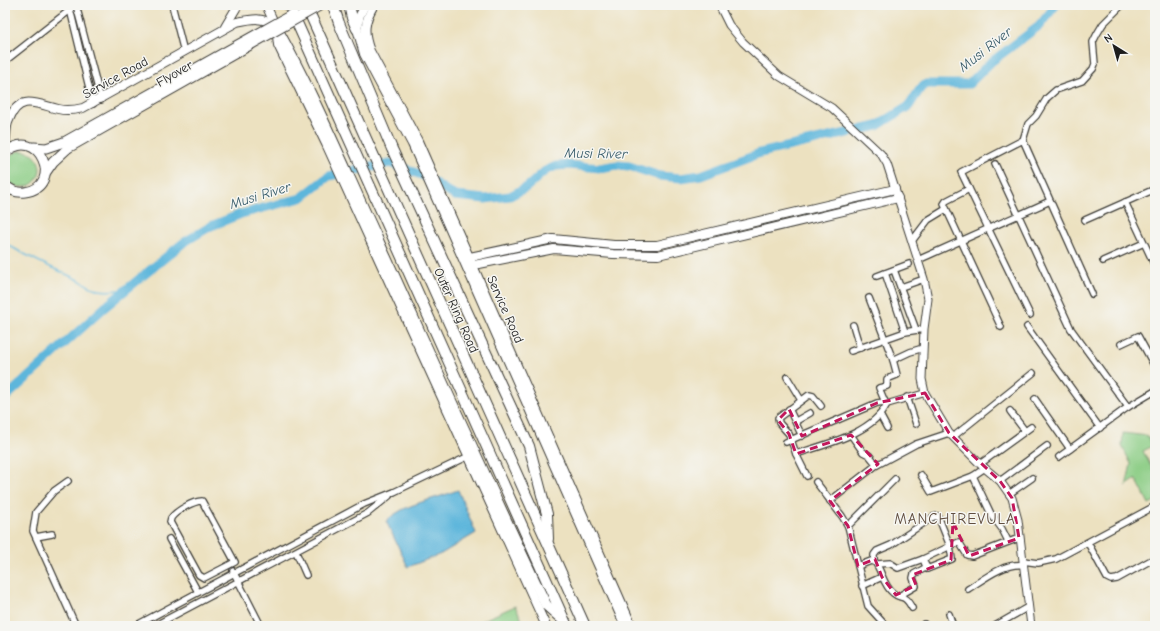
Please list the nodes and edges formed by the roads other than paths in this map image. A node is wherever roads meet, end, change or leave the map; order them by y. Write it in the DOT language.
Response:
graph roads {
  1 [pos="76,5"];
  2 [pos="172,5"];
  3 [pos="238,5"];
  4 [pos="266,5"];
  5 [pos="289,5"];
  6 [pos="307,5"];
  7 [pos="321,5"];
  8 [pos="333,5"];
  9 [pos="349,5"];
  10 [pos="365,5"];
  11 [pos="374,5"];
  12 [pos="718,5"];
  13 [pos="1122,5"];
  14 [pos="70,7"];
  15 [pos="276,27"];
  16 [pos="357,29"];
  17 [pos="219,31"];
  18 [pos="184,52"];
  19 [pos="5,61"];
  20 [pos="101,100"];
  21 [pos="93,104"];
  22 [pos="6,131"];
  23 [pos="1023,140"];
  24 [pos="329,143"];
  25 [pos="415,143"];
  26 [pos="5,145"];
  27 [pos="66,145"];
  28 [pos="17,146"];
  29 [pos="32,147"];
  30 [pos="5,152"];
  31 [pos="995,164"];
  32 [pos="46,172"];
  33 [pos="6,187"];
  34 [pos="895,189"];
  35 [pos="969,189"];
  36 [pos="1155,189"];
  37 [pos="898,198"];
  38 [pos="1050,201"];
  39 [pos="1125,202"];
  40 [pos="946,209"];
  41 [pos="1017,215"];
  42 [pos="1085,220"];
  43 [pos="988,228"];
  44 [pos="456,235"];
  45 [pos="961,240"];
  46 [pos="912,241"];
  47 [pos="1144,243"];
  48 [pos="470,257"];
  49 [pos="918,260"];
  50 [pos="1103,261"];
  51 [pos="909,264"];
  52 [pos="474,265"];
  53 [pos="1155,266"];
  54 [pos="894,270"];
  55 [pos="885,273"];
  56 [pos="877,276"];
  57 [pos="924,278"];
  58 [pos="901,287"];
  59 [pos="1092,294"];
  60 [pos="869,298"];
  61 [pos="1030,315"];
  62 [pos="853,325"];
  63 [pos="1001,327"];
  64 [pos="1027,327"];
  65 [pos="924,329"];
  66 [pos="916,330"];
  67 [pos="905,332"];
  68 [pos="883,339"];
  69 [pos="1121,344"];
  70 [pos="860,348"];
  71 [pos="923,348"];
  72 [pos="851,351"];
  73 [pos="893,360"];
  74 [pos="1155,367"];
  75 [pos="1033,373"];
  76 [pos="787,377"];
  77 [pos="1155,391"];
  78 [pos="925,393"];
  79 [pos="906,397"];
  80 [pos="802,400"];
  81 [pos="1035,400"];
  82 [pos="886,403"];
  83 [pos="821,406"];
  84 [pos="1128,407"];
  85 [pos="789,409"];
  86 [pos="1010,411"];
  87 [pos="810,413"];
  88 [pos="880,416"];
  89 [pos="796,421"];
  90 [pos="916,424"];
  91 [pos="1031,427"];
  92 [pos="887,428"];
  93 [pos="1100,428"];
  94 [pos="1025,431"];
  95 [pos="951,435"];
  96 [pos="802,436"];
  97 [pos="850,436"];
  98 [pos="788,441"];
  99 [pos="1047,446"];
  100 [pos="1070,449"];
  101 [pos="796,454"];
  102 [pos="468,456"];
  103 [pos="889,456"];
  104 [pos="1059,457"];
  105 [pos="877,465"];
  106 [pos="983,466"];
  107 [pos="921,475"];
  108 [pos="807,476"];
  109 [pos="973,476"];
  110 [pos="1032,478"];
  111 [pos="895,479"];
  112 [pos="1000,480"];
  113 [pos="68,481"];
  114 [pos="816,482"];
  115 [pos="394,492"];
  116 [pos="1010,494"];
  117 [pos="830,501"];
  118 [pos="1155,506"];
  119 [pos="848,526"];
  120 [pos="316,529"];
  121 [pos="52,534"];
  122 [pos="36,537"];
  123 [pos="321,538"];
  124 [pos="1019,538"];
  125 [pos="169,539"];
  126 [pos="1008,541"];
  127 [pos="1088,543"];
  128 [pos="549,545"];
  129 [pos="950,546"];
  130 [pos="296,552"];
  131 [pos="1155,558"];
  132 [pos="923,559"];
  133 [pos="253,563"];
  134 [pos="876,563"];
  135 [pos="1023,563"];
  136 [pos="230,566"];
  137 [pos="858,566"];
  138 [pos="927,567"];
  139 [pos="222,570"];
  140 [pos="257,572"];
  141 [pos="234,574"];
  142 [pos="306,575"];
  143 [pos="882,577"];
  144 [pos="226,578"];
  145 [pos="238,582"];
  146 [pos="862,586"];
  147 [pos="968,589"];
  148 [pos="198,592"];
  149 [pos="899,596"];
  150 [pos="185,599"];
  151 [pos="190,607"];
  152 [pos="1028,607"];
  153 [pos="912,608"];
  154 [pos="949,614"];
  155 [pos="566,624"];
  156 [pos="76,626"];
  157 [pos="136,626"];
  158 [pos="154,626"];
  159 [pos="261,626"];
  160 [pos="546,626"];
  161 [pos="585,626"];
  162 [pos="625,626"];
  163 [pos="632,626"];
  164 [pos="886,626"];
  165 [pos="953,626"];
  166 [pos="995,626"];
  167 [pos="1031,626"];
  1 -- 20 [label="street"];
  2 -- 18 [label="street"];
  3 -- 17 [label="main road, Service Road"];
  4 -- 15 [label="main road"];
  5 -- 155 [label="highway"];
  6 -- 27 [label="main road, Flyover, bridge"];
  6 -- 128 [label="highway, Outer Ring Road"];
  7 -- 27 [label="main road, Flyover, bridge"];
  8 -- 128 [label="highway"];
  9 -- 16 [label="highway"];
  10 -- 16 [label="main road"];
  11 -- 25 [label="main road, Service Road"];
  12 -- 34 [label="street"];
  13 -- 23 [label="street"];
  14 -- 19 [label="street"];
  14 -- 21 [label="street"];
  15 -- 17 [label="main road, Service Road"];
  15 -- 24 [label="highway"];
  16 -- 25 [label="main road, Service Road"];
  17 -- 18 [label="main road, Service Road"];
  18 -- 20 [label="main road, Service Road"];
  20 -- 21 [label="main road, Service Road"];
  21 -- 22 [label="main road, Service Road"];
  22 -- 26 [label="main road, Service Road"];
  22 -- 28 [label="main road"];
  23 -- 35 [label="street"];
  23 -- 38 [label="street"];
  24 -- 102 [label="main road"];
  24 -- 155 [label="highway"];
  25 -- 44 [label="main road, Service Road"];
  27 -- 29 [label="main road, Flyover"];
  27 -- 32 [label="main road, Flyover"];
  28 -- 29 [label="main road, Flyover"];
  28 -- 30 [label="main road"];
  29 -- 32 [label="main road"];
  31 -- 41 [label="street"];
  32 -- 33 [label="main road, Flyover"];
  34 -- 37 [label="street"];
  34 -- 48 [label="main road"];
  35 -- 40 [label="street"];
  35 -- 43 [label="street"];
  36 -- 39 [label="street"];
  37 -- 46 [label="street"];
  37 -- 52 [label="main road"];
  38 -- 41 [label="street"];
  38 -- 59 [label="street"];
  39 -- 42 [label="street"];
  39 -- 47 [label="street"];
  40 -- 45 [label="street"];
  40 -- 46 [label="street"];
  41 -- 43 [label="street"];
  41 -- 84 [label="street"];
  43 -- 45 [label="street"];
  43 -- 61 [label="street"];
  44 -- 48 [label="main road, Service Road"];
  44 -- 162 [label="main road, Service Road"];
  45 -- 49 [label="street"];
  45 -- 63 [label="street"];
  46 -- 49 [label="street"];
  47 -- 50 [label="street"];
  47 -- 53 [label="street"];
  48 -- 52 [label="main road, Service Road"];
  49 -- 57 [label="street"];
  51 -- 54 [label="street"];
  52 -- 163 [label="main road, Service Road"];
  54 -- 55 [label="street"];
  54 -- 58 [label="street"];
  55 -- 56 [label="street"];
  55 -- 67 [label="street"];
  57 -- 58 [label="street"];
  57 -- 65 [label="street"];
  58 -- 66 [label="street"];
  60 -- 68 [label="street"];
  62 -- 70 [label="street"];
  64 -- 93 [label="street"];
  65 -- 66 [label="street"];
  65 -- 71 [label="street"];
  66 -- 67 [label="street"];
  67 -- 68 [label="street"];
  68 -- 70 [label="street"];
  68 -- 73 [label="street"];
  69 -- 74 [label="street"];
  70 -- 72 [label="street"];
  71 -- 73 [label="street"];
  71 -- 78 [label="street"];
  73 -- 82 [label="street"];
  75 -- 95 [label="street"];
  76 -- 80 [label="street"];
  77 -- 84 [label="street"];
  78 -- 79 [label="street"];
  78 -- 95 [label="street"];
  79 -- 82 [label="street"];
  79 -- 90 [label="street"];
  80 -- 83 [label="street"];
  80 -- 85 [label="street"];
  81 -- 100 [label="street"];
  82 -- 88 [label="street"];
  82 -- 96 [label="street"];
  84 -- 93 [label="street"];
  85 -- 89 [label="street"];
  85 -- 98 [label="street"];
  86 -- 94 [label="street"];
  87 -- 89 [label="street"];
  88 -- 92 [label="street"];
  88 -- 97 [label="street"];
  89 -- 96 [label="street"];
  91 -- 94 [label="street"];
  93 -- 100 [label="street"];
  94 -- 106 [label="street"];
  95 -- 105 [label="street"];
  95 -- 106 [label="street"];
  96 -- 98 [label="street"];
  97 -- 101 [label="street"];
  97 -- 105 [label="street"];
  98 -- 101 [label="street"];
  99 -- 112 [label="street"];
  100 -- 104 [label="street"];
  101 -- 108 [label="street"];
  102 -- 115 [label="street"];
  102 -- 160 [label="main road"];
  103 -- 105 [label="street"];
  105 -- 117 [label="street"];
  106 -- 109 [label="street"];
  106 -- 112 [label="street"];
  107 -- 109 [label="street"];
  109 -- 126 [label="street"];
  110 -- 116 [label="street"];
  111 -- 119 [label="street"];
  112 -- 116 [label="street"];
  113 -- 122 [label="street"];
  114 -- 117 [label="street"];
  115 -- 120 [label="street"];
  115 -- 123 [label="street"];
  116 -- 124 [label="street"];
  117 -- 119 [label="street"];
  118 -- 127 [label="street"];
  119 -- 137 [label="street"];
  120 -- 123 [label="street"];
  120 -- 133 [label="street"];
  121 -- 122 [label="street"];
  122 -- 156 [label="street"];
  123 -- 130 [label="street"];
  124 -- 126 [label="street"];
  124 -- 135 [label="street"];
  125 -- 148 [label="street"];
  126 -- 129 [label="street"];
  127 -- 131 [label="street"];
  127 -- 135 [label="street"];
  128 -- 161 [label="highway, Outer Ring Road"];
  129 -- 132 [label="street"];
  129 -- 134 [label="street"];
  129 -- 138 [label="street"];
  130 -- 140 [label="street"];
  130 -- 142 [label="street"];
  132 -- 134 [label="street"];
  132 -- 138 [label="street"];
  133 -- 140 [label="street"];
  133 -- 141 [label="street"];
  134 -- 137 [label="street"];
  134 -- 143 [label="street"];
  135 -- 147 [label="street"];
  135 -- 152 [label="street"];
  136 -- 139 [label="street"];
  136 -- 139 [label="street"];
  136 -- 141 [label="street"];
  137 -- 146 [label="street"];
  138 -- 149 [label="street"];
  139 -- 144 [label="street"];
  140 -- 145 [label="street"];
  141 -- 144 [label="street"];
  141 -- 145 [label="street"];
  143 -- 146 [label="street"];
  143 -- 149 [label="street"];
  144 -- 148 [label="street"];
  145 -- 151 [label="street"];
  145 -- 159 [label="street"];
  146 -- 164 [label="street"];
  148 -- 150 [label="street"];
  149 -- 153 [label="street"];
  150 -- 151 [label="street"];
  150 -- 157 [label="street"];
  151 -- 158 [label="street"];
  152 -- 166 [label="street"];
  152 -- 167 [label="street"];
  154 -- 165 [label="street"];
}
